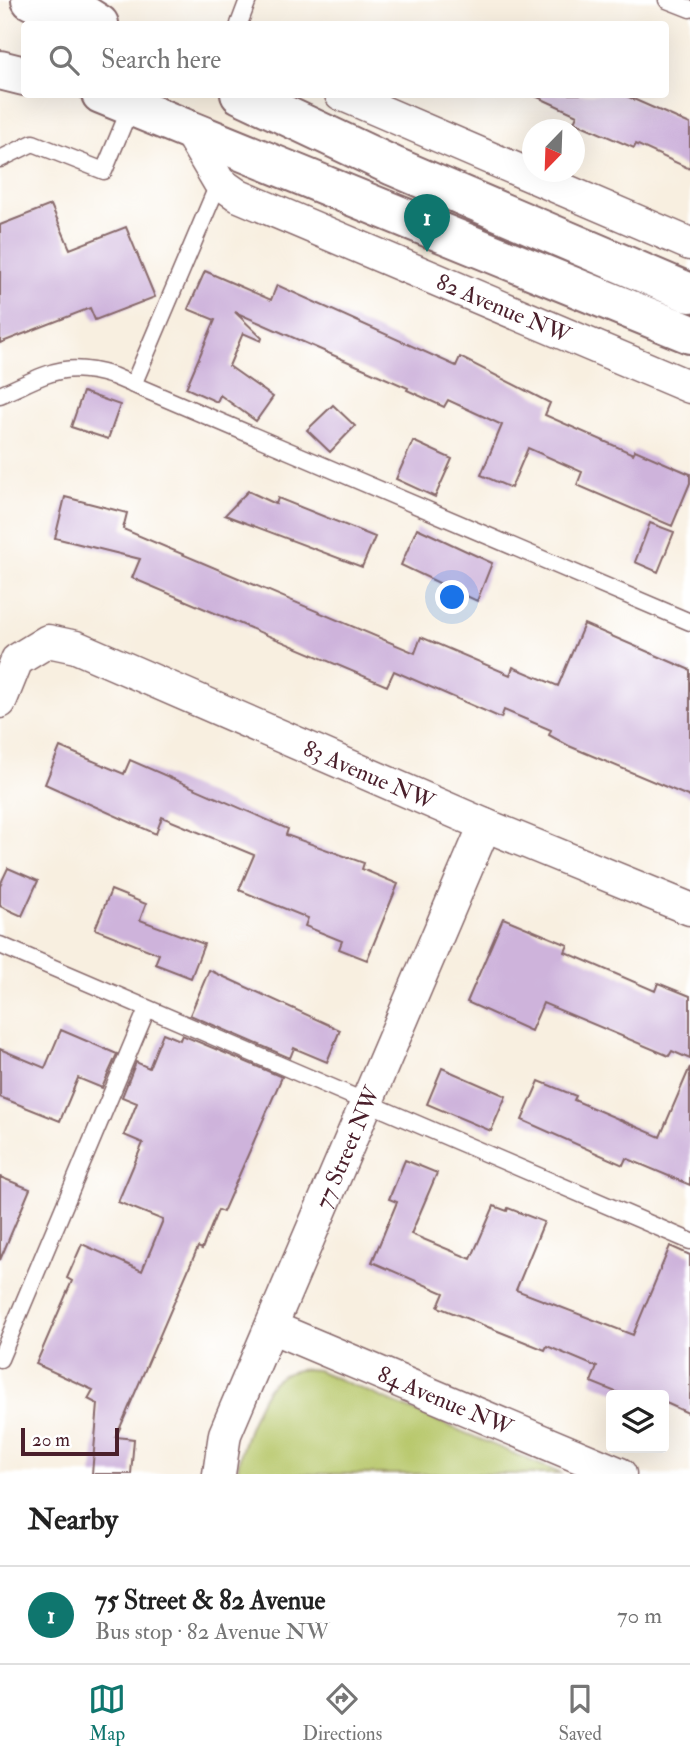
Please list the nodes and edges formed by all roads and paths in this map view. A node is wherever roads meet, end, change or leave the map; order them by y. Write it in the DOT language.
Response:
graph roads {
  1 [pos="31,0"];
  2 [pos="61,0"];
  3 [pos="248,0"];
  4 [pos="667,0"];
  5 [pos="690,9"];
  6 [pos="80,21"];
  7 [pos="94,21"];
  8 [pos="240,21"];
  9 [pos="0,53"];
  10 [pos="21,62"];
  11 [pos="0,70"];
  12 [pos="21,74"];
  13 [pos="248,98"];
  14 [pos="350,98"];
  15 [pos="116,100"];
  16 [pos="189,131"];
  17 [pos="0,159"];
  18 [pos="219,182"];
  19 [pos="690,244"];
  20 [pos="690,293"];
  21 [pos="690,334"];
  22 [pos="133,385"];
  23 [pos="690,387"];
  24 [pos="0,395"];
  25 [pos="690,622"];
  26 [pos="0,702"];
  27 [pos="485,825"];
  28 [pos="690,909"];
  29 [pos="0,945"];
  30 [pos="147,1009"];
  31 [pos="367,1104"];
  32 [pos="690,1241"];
  33 [pos="271,1327"];
  34 [pos="0,1359"];
  35 [pos="219,1474"];
  36 [pos="620,1474"];
  1 -- 6 [label="main road"];
  2 -- 7 [label="main road"];
  3 -- 8 [label="lane"];
  4 -- 5 [label="lane"];
  9 -- 10 [label="main road"];
  11 -- 12 [label="main road"];
  13 -- 20 [label="main road"];
  14 -- 19 [label="street"];
  15 -- 16 [label="main road, 82 Avenue NW"];
  15 -- 17 [label="lane"];
  16 -- 18 [label="street, 82 Avenue NW"];
  16 -- 21 [label="main road, 82 Avenue NW"];
  18 -- 22 [label="lane"];
  18 -- 23 [label="street, 82 Avenue NW"];
  22 -- 24 [label="lane"];
  22 -- 25 [label="lane"];
  26 -- 27 [label="street, 83 Avenue NW"];
  27 -- 28 [label="street, 83 Avenue NW"];
  27 -- 31 [label="street, 77 Street NW"];
  29 -- 30 [label="lane"];
  30 -- 31 [label="lane"];
  30 -- 34 [label="lane"];
  31 -- 32 [label="lane"];
  31 -- 33 [label="street, 77 Street NW"];
  33 -- 35 [label="street, 77 Street NW"];
  33 -- 36 [label="street, 84 Avenue NW"];
}
